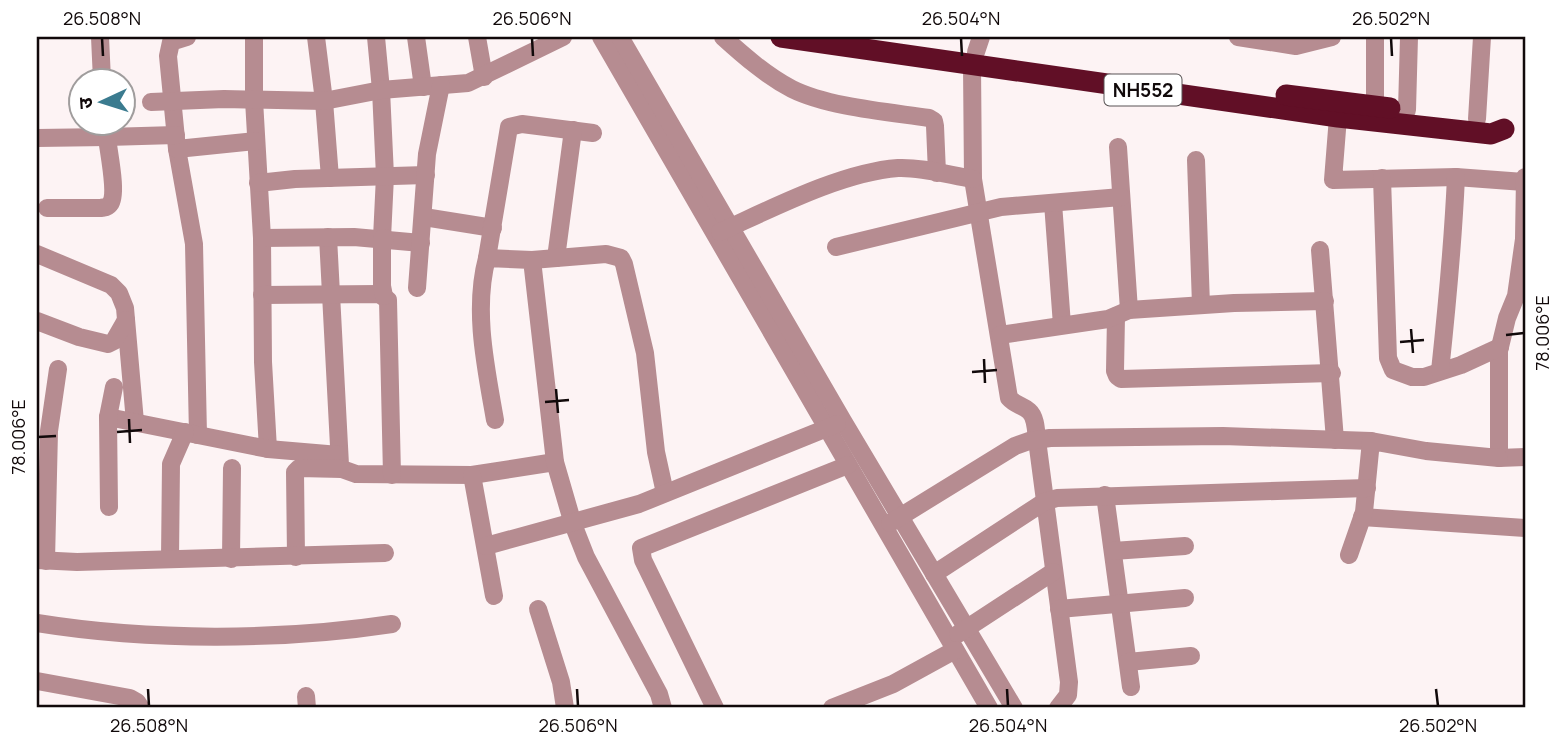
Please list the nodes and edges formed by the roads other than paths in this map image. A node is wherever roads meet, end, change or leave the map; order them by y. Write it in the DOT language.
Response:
graph roads {
  1 [pos="100,37"];
  2 [pos="187,37"];
  3 [pos="254,37"];
  4 [pos="316,37"];
  5 [pos="376,37"];
  6 [pos="416,37"];
  7 [pos="477,37"];
  8 [pos="563,37"];
  9 [pos="601,37"];
  10 [pos="620,37"];
  11 [pos="723,37"];
  12 [pos="781,37"];
  13 [pos="880,37"];
  14 [pos="1238,37"];
  15 [pos="1332,37"];
  16 [pos="1376,37"];
  17 [pos="1409,37"];
  18 [pos="1482,37"];
  19 [pos="976,52"];
  20 [pos="101,66"];
  21 [pos="484,77"];
  22 [pos="432,86"];
  23 [pos="382,90"];
  24 [pos="254,100"];
  25 [pos="324,101"];
  26 [pos="151,102"];
  27 [pos="172,102"];
  28 [pos="1375,106"];
  29 [pos="1408,110"];
  30 [pos="1338,117"];
  31 [pos="1477,119"];
  32 [pos="573,130"];
  33 [pos="1515,130"];
  34 [pos="593,133"];
  35 [pos="66,135"];
  36 [pos="136,135"];
  37 [pos="107,136"];
  38 [pos="37,138"];
  39 [pos="256,141"];
  40 [pos="176,142"];
  41 [pos="1118,147"];
  42 [pos="1196,160"];
  43 [pos="937,173"];
  44 [pos="426,175"];
  45 [pos="385,176"];
  46 [pos="1456,177"];
  47 [pos="330,178"];
  48 [pos="1382,178"];
  49 [pos="973,179"];
  50 [pos="1525,180"];
  51 [pos="258,183"];
  52 [pos="1121,197"];
  53 [pos="1053,203"];
  54 [pos="47,208"];
  55 [pos="979,212"];
  56 [pos="1525,214"];
  57 [pos="424,217"];
  58 [pos="493,228"];
  59 [pos="722,231"];
  60 [pos="328,237"];
  61 [pos="262,238"];
  62 [pos="384,238"];
  63 [pos="421,243"];
  64 [pos="836,247"];
  65 [pos="1320,250"];
  66 [pos="37,254"];
  67 [pos="487,258"];
  68 [pos="556,258"];
  69 [pos="532,260"];
  70 [pos="417,288"];
  71 [pos="330,294"];
  72 [pos="262,295"];
  73 [pos="384,296"];
  74 [pos="1521,296"];
  75 [pos="1325,301"];
  76 [pos="1200,305"];
  77 [pos="1122,313"];
  78 [pos="127,320"];
  79 [pos="37,321"];
  80 [pos="1062,325"];
  81 [pos="1000,335"];
  82 [pos="1500,346"];
  83 [pos="58,369"];
  84 [pos="1440,371"];
  85 [pos="1332,373"];
  86 [pos="114,387"];
  87 [pos="108,417"];
  88 [pos="495,420"];
  89 [pos="135,422"];
  90 [pos="835,424"];
  91 [pos="191,434"];
  92 [pos="1037,440"];
  93 [pos="1335,440"];
  94 [pos="1371,441"];
  95 [pos="268,449"];
  96 [pos="1525,457"];
  97 [pos="1499,458"];
  98 [pos="341,462"];
  99 [pos="555,462"];
  100 [pos="848,465"];
  101 [pos="232,468"];
  102 [pos="392,475"];
  103 [pos="472,475"];
  104 [pos="1367,488"];
  105 [pos="665,493"];
  106 [pos="1105,495"];
  107 [pos="1044,502"];
  108 [pos="109,507"];
  109 [pos="1362,517"];
  110 [pos="892,522"];
  111 [pos="573,524"];
  112 [pos="1525,528"];
  113 [pos="486,546"];
  114 [pos="1185,546"];
  115 [pos="1113,551"];
  116 [pos="385,553"];
  117 [pos="1349,555"];
  118 [pos="296,557"];
  119 [pos="170,559"];
  120 [pos="231,559"];
  121 [pos="41,560"];
  122 [pos="1053,572"];
  123 [pos="934,574"];
  124 [pos="494,596"];
  125 [pos="1185,598"];
  126 [pos="1121,603"];
  127 [pos="1059,608"];
  128 [pos="538,609"];
  129 [pos="37,623"];
  130 [pos="391,624"];
  131 [pos="967,628"];
  132 [pos="952,645"];
  133 [pos="1191,656"];
  134 [pos="1128,662"];
  135 [pos="37,681"];
  136 [pos="1131,687"];
  137 [pos="141,708"];
  138 [pos="565,708"];
  139 [pos="663,708"];
  140 [pos="715,708"];
  141 [pos="832,708"];
  142 [pos="989,708"];
  143 [pos="1014,708"];
  144 [pos="1058,708"];
  1 -- 20 [label="street"];
  2 -- 27 [label="street"];
  3 -- 24 [label="street"];
  4 -- 25 [label="street"];
  5 -- 23 [label="street"];
  6 -- 22 [label="street"];
  7 -- 21 [label="street"];
  8 -- 21 [label="street"];
  9 -- 59 [label="street"];
  10 -- 59 [label="street"];
  11 -- 43 [label="street"];
  12 -- 19 [label="highway, NH552"];
  13 -- 19 [label="highway, NH552"];
  14 -- 15 [label="street"];
  16 -- 28 [label="street"];
  17 -- 29 [label="street"];
  18 -- 31 [label="street"];
  19 -- 28 [label="highway, NH552"];
  19 -- 30 [label="highway, NH552"];
  19 -- 49 [label="street"];
  21 -- 22 [label="street"];
  22 -- 23 [label="street"];
  22 -- 44 [label="street"];
  23 -- 25 [label="street"];
  23 -- 45 [label="street"];
  24 -- 25 [label="street"];
  24 -- 27 [label="street"];
  24 -- 39 [label="street"];
  25 -- 47 [label="street"];
  26 -- 27 [label="street"];
  27 -- 40 [label="street"];
  28 -- 29 [label="highway, NH552"];
  29 -- 31 [label="highway, NH552"];
  30 -- 33 [label="highway, NH552"];
  30 -- 48 [label="street"];
  31 -- 33 [label="highway, NH552"];
  32 -- 34 [label="street"];
  32 -- 58 [label="street"];
  32 -- 68 [label="street"];
  35 -- 38 [label="street"];
  36 -- 40 [label="street"];
  37 -- 54 [label="street"];
  39 -- 40 [label="street"];
  39 -- 51 [label="street"];
  40 -- 91 [label="street"];
  41 -- 52 [label="street"];
  42 -- 76 [label="street"];
  43 -- 49 [label="street"];
  43 -- 59 [label="street"];
  44 -- 45 [label="street"];
  44 -- 57 [label="street"];
  45 -- 47 [label="street"];
  45 -- 62 [label="street"];
  46 -- 48 [label="street"];
  46 -- 50 [label="street"];
  46 -- 84 [label="street"];
  47 -- 51 [label="street"];
  48 -- 84 [label="street"];
  49 -- 55 [label="street"];
  50 -- 56 [label="street"];
  51 -- 61 [label="street"];
  52 -- 53 [label="street"];
  52 -- 77 [label="street"];
  53 -- 55 [label="street"];
  53 -- 80 [label="street"];
  55 -- 64 [label="street"];
  55 -- 81 [label="street"];
  56 -- 74 [label="street"];
  57 -- 58 [label="street"];
  57 -- 63 [label="street"];
  58 -- 67 [label="street"];
  59 -- 90 [label="street"];
  60 -- 61 [label="street"];
  60 -- 62 [label="street"];
  60 -- 71 [label="street"];
  61 -- 72 [label="street"];
  62 -- 63 [label="street"];
  62 -- 73 [label="street"];
  63 -- 70 [label="street"];
  65 -- 75 [label="street"];
  66 -- 78 [label="street"];
  67 -- 69 [label="street"];
  67 -- 88 [label="street"];
  68 -- 69 [label="street"];
  68 -- 105 [label="street"];
  69 -- 99 [label="street"];
  71 -- 72 [label="street"];
  71 -- 73 [label="street"];
  71 -- 98 [label="street"];
  72 -- 95 [label="street"];
  73 -- 102 [label="street"];
  74 -- 82 [label="street"];
  75 -- 76 [label="street"];
  75 -- 85 [label="street"];
  76 -- 77 [label="street"];
  77 -- 80 [label="street"];
  77 -- 85 [label="street"];
  78 -- 79 [label="street"];
  78 -- 89 [label="street"];
  80 -- 81 [label="street"];
  81 -- 92 [label="street"];
  82 -- 84 [label="street"];
  82 -- 97 [label="street"];
  83 -- 121 [label="street"];
  85 -- 93 [label="street"];
  86 -- 87 [label="street"];
  87 -- 89 [label="street"];
  87 -- 108 [label="street"];
  89 -- 91 [label="street"];
  90 -- 100 [label="street"];
  90 -- 105 [label="street"];
  90 -- 110 [label="street"];
  91 -- 95 [label="street"];
  91 -- 119 [label="street"];
  92 -- 93 [label="street"];
  92 -- 107 [label="street"];
  92 -- 110 [label="street"];
  93 -- 94 [label="street"];
  94 -- 97 [label="street"];
  94 -- 104 [label="street"];
  95 -- 98 [label="street"];
  96 -- 97 [label="street"];
  98 -- 102 [label="street"];
  98 -- 118 [label="street"];
  99 -- 103 [label="street"];
  99 -- 111 [label="street"];
  100 -- 110 [label="street"];
  100 -- 140 [label="street"];
  101 -- 120 [label="street"];
  102 -- 103 [label="street"];
  103 -- 113 [label="street"];
  104 -- 106 [label="street"];
  104 -- 109 [label="street"];
  105 -- 111 [label="street"];
  106 -- 107 [label="street"];
  106 -- 115 [label="street"];
  107 -- 122 [label="street"];
  107 -- 123 [label="street"];
  109 -- 112 [label="street"];
  109 -- 117 [label="street"];
  110 -- 123 [label="street"];
  110 -- 132 [label="street"];
  111 -- 113 [label="street"];
  111 -- 139 [label="street"];
  113 -- 124 [label="street"];
  114 -- 115 [label="street"];
  115 -- 126 [label="street"];
  116 -- 118 [label="street"];
  118 -- 120 [label="street"];
  119 -- 120 [label="street"];
  119 -- 121 [label="street"];
  122 -- 127 [label="street"];
  122 -- 131 [label="street"];
  123 -- 131 [label="street"];
  125 -- 126 [label="street"];
  126 -- 127 [label="street"];
  126 -- 134 [label="street"];
  127 -- 144 [label="street"];
  128 -- 138 [label="street"];
  129 -- 130 [label="street"];
  131 -- 132 [label="street"];
  131 -- 143 [label="street"];
  132 -- 141 [label="street"];
  132 -- 142 [label="street"];
  133 -- 134 [label="street"];
  134 -- 136 [label="street"];
  135 -- 137 [label="street"];
}
